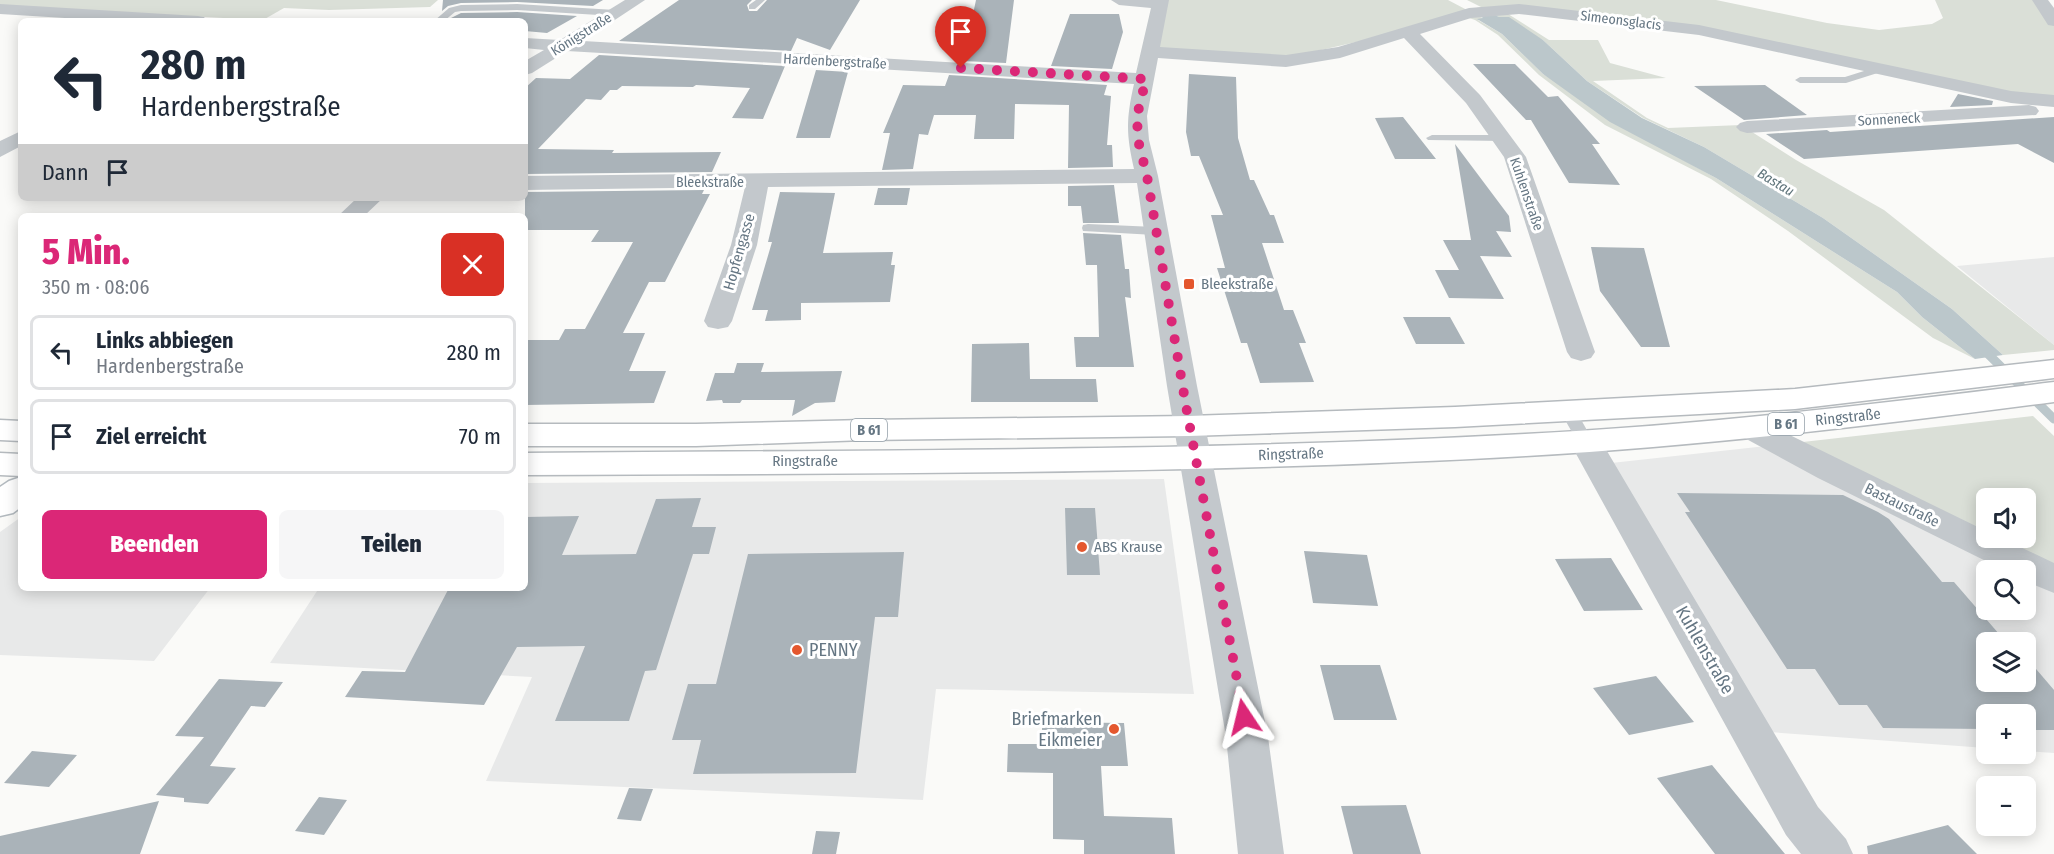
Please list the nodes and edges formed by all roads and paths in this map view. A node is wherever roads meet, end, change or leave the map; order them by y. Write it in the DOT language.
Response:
graph roads {
  1 [pos="637,0"];
  2 [pos="761,0"];
  3 [pos="1119,0"];
  4 [pos="2040,0"];
  5 [pos="1161,2"];
  6 [pos="752,7"];
  7 [pos="0,9"];
  8 [pos="20,10"];
  9 [pos="615,13"];
  10 [pos="149,18"];
  11 [pos="443,18"];
  12 [pos="0,19"];
  13 [pos="2054,21"];
  14 [pos="1408,32"];
  15 [pos="528,43"];
  16 [pos="563,45"];
  17 [pos="1152,52"];
  18 [pos="528,67"];
  19 [pos="1883,68"];
  20 [pos="1146,79"];
  21 [pos="1800,80"];
  22 [pos="2011,97"];
  23 [pos="2043,111"];
  24 [pos="1748,127"];
  25 [pos="1432,138"];
  26 [pos="1503,138"];
  27 [pos="18,139"];
  28 [pos="0,150"];
  29 [pos="1147,176"];
  30 [pos="758,182"];
  31 [pos="528,183"];
  32 [pos="368,201"];
  33 [pos="354,213"];
  34 [pos="1088,228"];
  35 [pos="1155,231"];
  36 [pos="718,321"];
  37 [pos="1581,352"];
  38 [pos="2051,377"];
  39 [pos="1977,390"];
  40 [pos="1577,426"];
  41 [pos="1750,428"];
  42 [pos="0,430"];
  43 [pos="18,431"];
  44 [pos="528,435"];
  45 [pos="1192,442"];
  46 [pos="0,464"];
  47 [pos="528,464"];
  48 [pos="18,465"];
  49 [pos="18,491"];
  50 [pos="0,504"];
  51 [pos="2054,579"];
  52 [pos="1261,854"];
  53 [pos="1830,854"];
  1 -- 9 [label="street, Königstraße"];
  2 -- 6 [label="lane"];
  3 -- 5 [label="street"];
  4 -- 13 [label="street"];
  5 -- 17 [label="street"];
  7 -- 8 [label="street"];
  8 -- 10 [label="street"];
  8 -- 12 [label="street"];
  9 -- 11 [label="lane"];
  9 -- 16 [label="street, Königstraße"];
  14 -- 17 [label="street, Simeonsglacis"];
  14 -- 19 [label="street, Simeonsglacis"];
  14 -- 26 [label="street, Kuhlenstraße"];
  15 -- 16 [label="street, Hardenbergstraße"];
  16 -- 18 [label="street, Königstraße"];
  16 -- 20 [label="street, Hardenbergstraße"];
  17 -- 20 [label="street"];
  19 -- 21 [label="lane"];
  19 -- 22 [label="street, Simeonsglacis"];
  20 -- 29 [label="street"];
  22 -- 23 [label="street, Sonneneck"];
  23 -- 24 [label="street, Sonneneck"];
  25 -- 26 [label="lane"];
  26 -- 37 [label="street, Kuhlenstraße"];
  27 -- 28 [label="street"];
  29 -- 30 [label="street, Bleekstraße"];
  29 -- 35 [label="street"];
  30 -- 31 [label="street, Bleekstraße"];
  30 -- 36 [label="street, Hopfengasse"];
  32 -- 33 [label="street"];
  34 -- 35 [label="lane"];
  35 -- 45 [label="street"];
  38 -- 39 [label="main road, Ringstraße / B 61"];
  39 -- 40 [label="main road, Ringstraße / B 61"];
  39 -- 41 [label="main road, Ringstraße / B 61"];
  40 -- 41 [label="main road, Ringstraße / B 61"];
  40 -- 45 [label="main road, Ringstraße / B 61"];
  40 -- 53 [label="street, Kuhlenstraße"];
  41 -- 51 [label="street, Bastaustraße"];
  42 -- 43 [label="main road"];
  44 -- 45 [label="main road, Ringstraße / B 61"];
  45 -- 47 [label="main road, Ringstraße / B 61"];
  45 -- 52 [label="street"];
  46 -- 48 [label="main road"];
  49 -- 50 [label="main road"];
}
